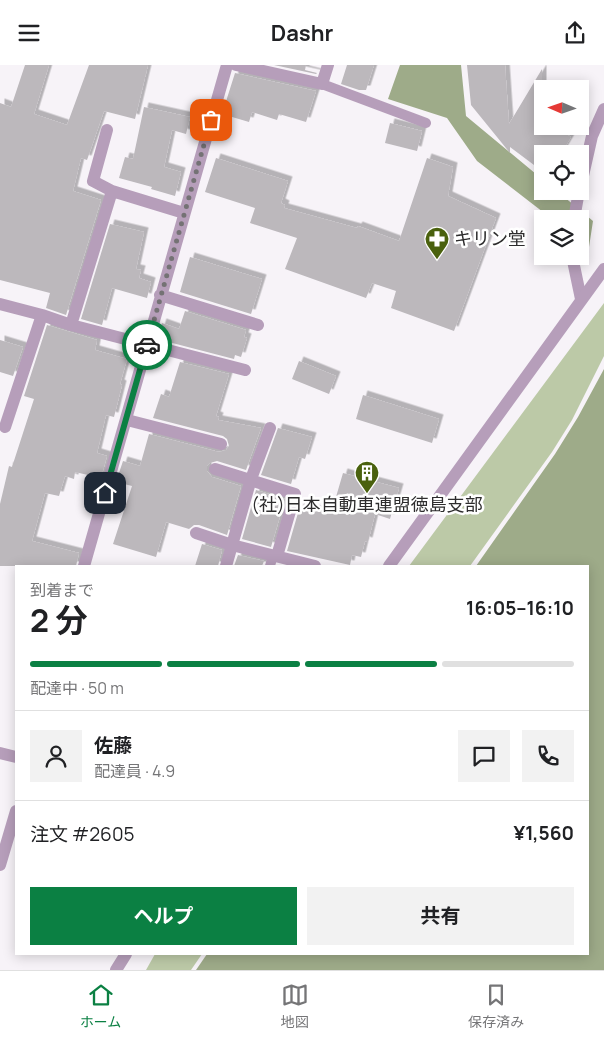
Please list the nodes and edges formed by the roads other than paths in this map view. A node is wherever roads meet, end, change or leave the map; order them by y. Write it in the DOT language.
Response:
graph roads {
  1 [pos="227,65"];
  2 [pos="236,65"];
  3 [pos="328,65"];
  4 [pos="322,84"];
  5 [pos="604,109"];
  6 [pos="426,123"];
  7 [pos="107,130"];
  8 [pos="589,149"];
  9 [pos="112,191"];
  10 [pos="184,213"];
  11 [pos="574,265"];
  12 [pos="604,269"];
  13 [pos="160,295"];
  14 [pos="581,299"];
  15 [pos="0,304"];
  16 [pos="42,315"];
  17 [pos="71,325"];
  18 [pos="258,325"];
  19 [pos="147,345"];
  20 [pos="246,370"];
  21 [pos="127,419"];
  22 [pos="5,427"];
  23 [pos="270,428"];
  24 [pos="221,444"];
  25 [pos="215,469"];
  26 [pos="251,479"];
  27 [pos="196,533"];
  28 [pos="232,545"];
  29 [pos="273,559"];
  30 [pos="84,565"];
  31 [pos="226,565"];
  32 [pos="309,565"];
  33 [pos="390,565"];
  34 [pos="0,753"];
  35 [pos="15,757"];
  36 [pos="15,814"];
  37 [pos="0,865"];
  38 [pos="125,955"];
  39 [pos="116,970"];
  1 -- 10 [label="street"];
  2 -- 4 [label="street"];
  3 -- 4 [label="street"];
  4 -- 6 [label="lane"];
  5 -- 8 [label="street"];
  7 -- 9 [label="street"];
  9 -- 10 [label="street"];
  9 -- 17 [label="street"];
  10 -- 13 [label="street"];
  11 -- 14 [label="street"];
  12 -- 14 [label="street"];
  13 -- 18 [label="street"];
  13 -- 19 [label="street"];
  14 -- 33 [label="street"];
  15 -- 16 [label="street"];
  16 -- 17 [label="street"];
  16 -- 22 [label="street"];
  17 -- 19 [label="street"];
  19 -- 20 [label="street"];
  19 -- 21 [label="street"];
  21 -- 24 [label="street"];
  21 -- 30 [label="street"];
  23 -- 26 [label="street"];
  25 -- 26 [label="street"];
  26 -- 28 [label="street"];
  26 -- 29 [label="street"];
  27 -- 28 [label="street"];
  28 -- 29 [label="street"];
  28 -- 31 [label="street"];
  29 -- 32 [label="street"];
  34 -- 35 [label="street"];
  36 -- 37 [label="street"];
  38 -- 39 [label="street"];
}
